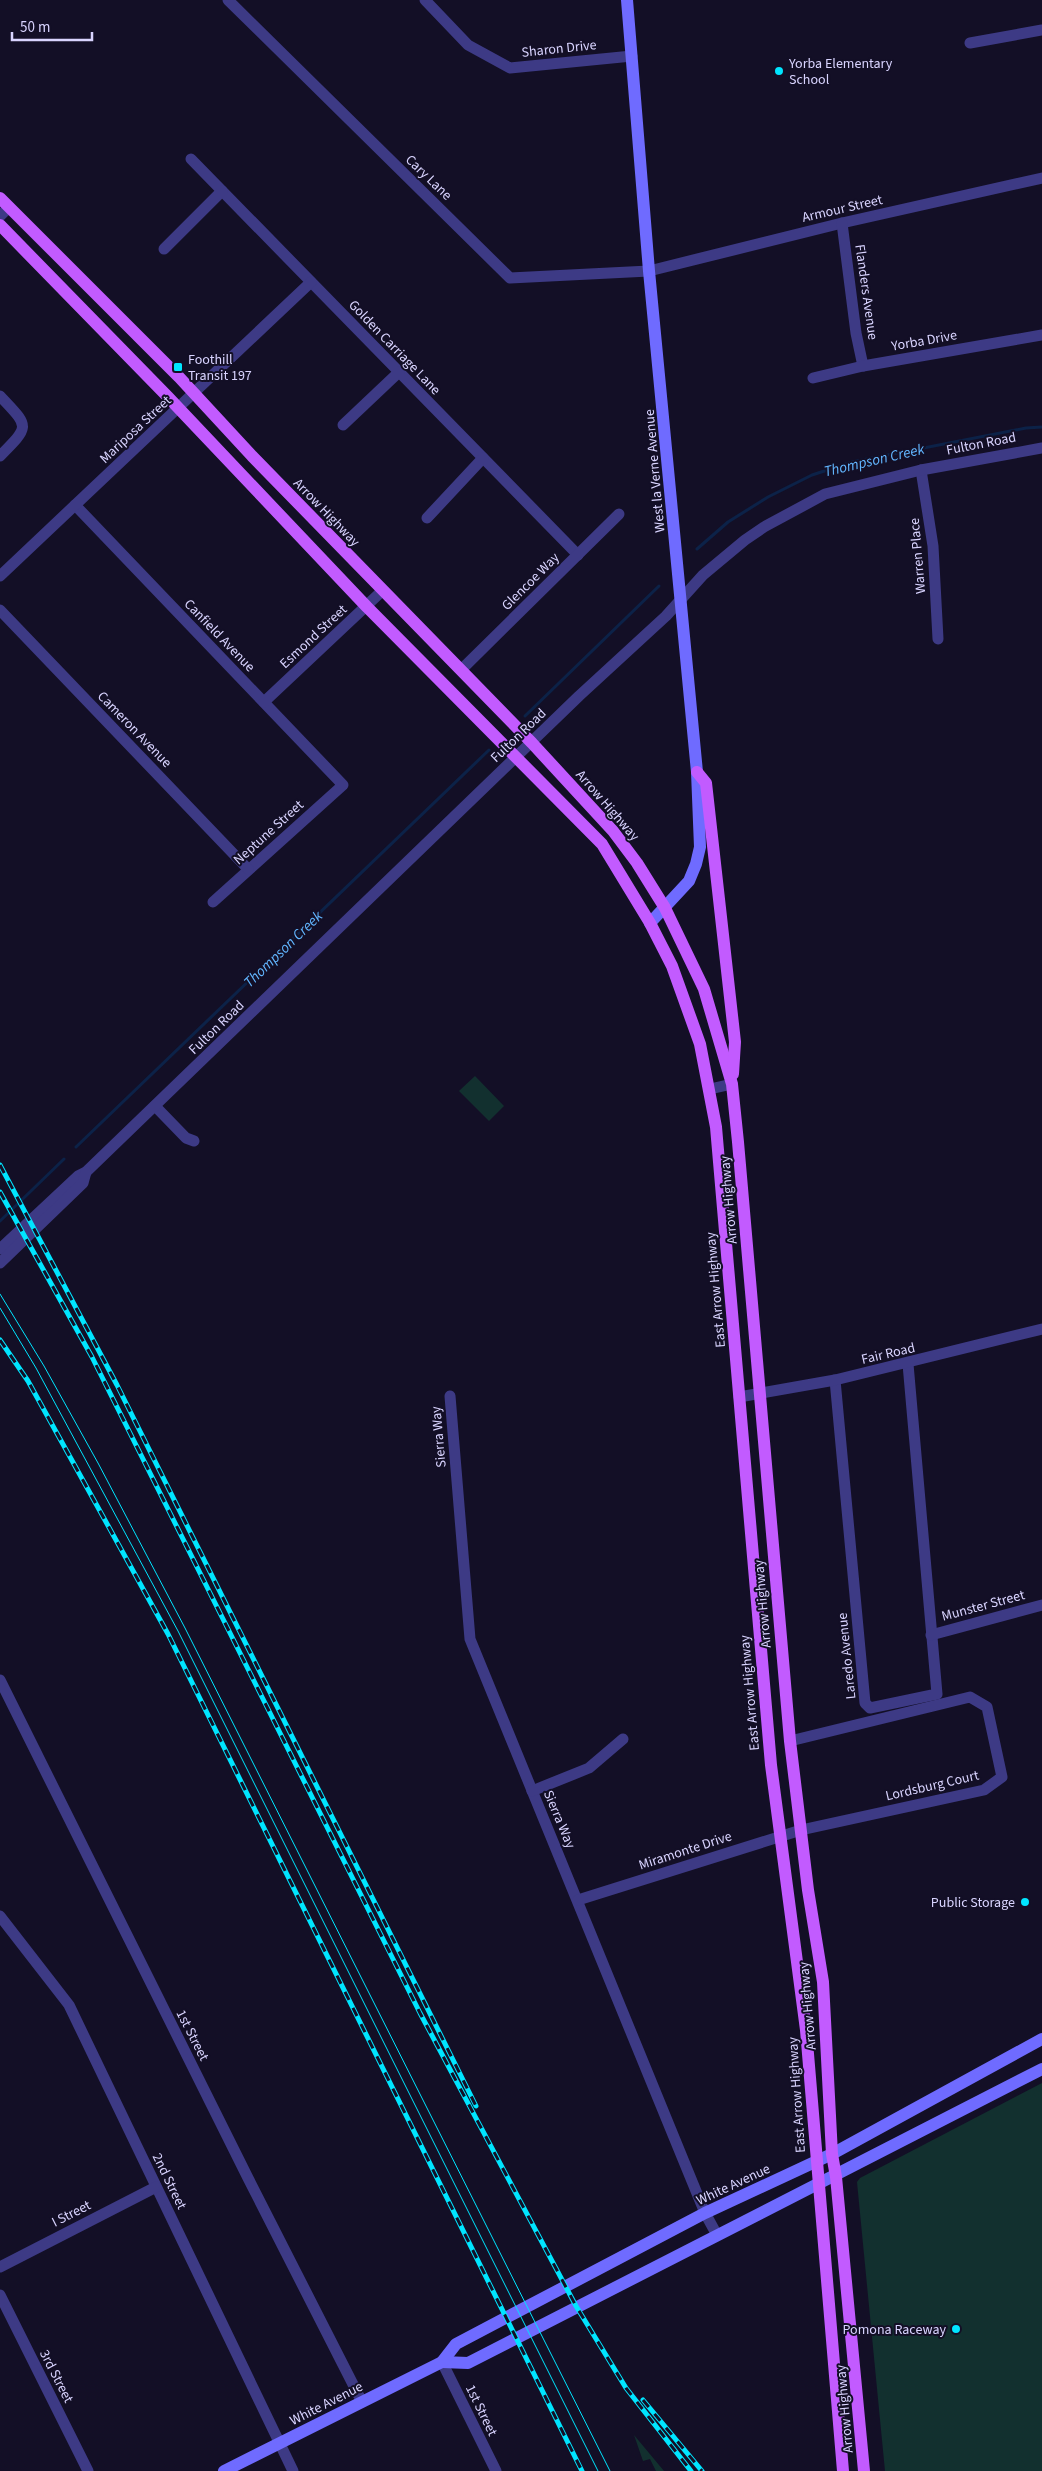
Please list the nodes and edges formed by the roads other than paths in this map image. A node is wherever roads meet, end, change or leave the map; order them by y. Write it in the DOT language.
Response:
graph roads {
  1 [pos="228,0"];
  2 [pos="426,0"];
  3 [pos="627,0"];
  4 [pos="1042,30"];
  5 [pos="970,43"];
  6 [pos="632,56"];
  7 [pos="191,159"];
  8 [pos="1042,178"];
  9 [pos="222,191"];
  10 [pos="3,207"];
  11 [pos="842,223"];
  12 [pos="0,224"];
  13 [pos="164,249"];
  14 [pos="649,271"];
  15 [pos="311,282"];
  16 [pos="1042,335"];
  17 [pos="863,366"];
  18 [pos="399,372"];
  19 [pos="813,378"];
  20 [pos="0,396"];
  21 [pos="193,396"];
  22 [pos="178,408"];
  23 [pos="343,425"];
  24 [pos="1042,448"];
  25 [pos="0,456"];
  26 [pos="483,458"];
  27 [pos="921,470"];
  28 [pos="75,505"];
  29 [pos="620,514"];
  30 [pos="426,518"];
  31 [pos="578,555"];
  32 [pos="0,576"];
  33 [pos="382,591"];
  34 [pos="681,600"];
  35 [pos="367,607"];
  36 [pos="0,610"];
  37 [pos="938,639"];
  38 [pos="461,670"];
  39 [pos="264,702"];
  40 [pos="532,743"];
  41 [pos="516,757"];
  42 [pos="697,772"];
  43 [pos="343,785"];
  44 [pos="248,869"];
  45 [pos="214,902"];
  46 [pos="665,908"];
  47 [pos="650,923"];
  48 [pos="732,1084"];
  49 [pos="710,1089"];
  50 [pos="155,1106"];
  51 [pos="194,1141"];
  52 [pos="86,1172"];
  53 [pos="0,1249"];
  54 [pos="0,1263"];
  55 [pos="1042,1329"];
  56 [pos="908,1364"];
  57 [pos="836,1380"];
  58 [pos="759,1394"];
  59 [pos="450,1396"];
  60 [pos="739,1397"];
  61 [pos="1042,1605"];
  62 [pos="931,1635"];
  63 [pos="0,1680"];
  64 [pos="623,1739"];
  65 [pos="790,1741"];
  66 [pos="532,1791"];
  67 [pos="801,1830"];
  68 [pos="780,1836"];
  69 [pos="578,1900"];
  70 [pos="0,1916"];
  71 [pos="1042,2039"];
  72 [pos="1042,2069"];
  73 [pos="832,2154"];
  74 [pos="816,2162"];
  75 [pos="836,2177"];
  76 [pos="818,2184"];
  77 [pos="156,2187"];
  78 [pos="705,2213"];
  79 [pos="717,2235"];
  80 [pos="0,2266"];
  81 [pos="0,2295"];
  82 [pos="442,2362"];
  83 [pos="362,2402"];
  84 [pos="280,2444"];
  85 [pos="88,2471"];
  86 [pos="224,2471"];
  87 [pos="293,2471"];
  88 [pos="496,2471"];
  89 [pos="843,2471"];
  90 [pos="864,2471"];
  1 -- 14 [label="street, Cary Lane"];
  2 -- 6 [label="street, Sharon Drive"];
  3 -- 6 [label="main road, West la Verne Avenue"];
  4 -- 5 [label="street"];
  6 -- 14 [label="main road, West la Verne Avenue"];
  7 -- 9 [label="street, Golden Carriage Lane"];
  8 -- 11 [label="street, Armour Street"];
  9 -- 13 [label="street"];
  9 -- 15 [label="street, Golden Carriage Lane"];
  10 -- 21 [label="main road, Arrow Highway"];
  11 -- 14 [label="street, Armour Street"];
  11 -- 17 [label="street, Flanders Avenue"];
  12 -- 22 [label="main road"];
  14 -- 34 [label="main road, West la Verne Avenue"];
  15 -- 18 [label="street, Golden Carriage Lane"];
  15 -- 21 [label="street, Mariposa Street"];
  16 -- 17 [label="street, Yorba Drive"];
  17 -- 19 [label="street, Yorba Drive"];
  18 -- 23 [label="street"];
  18 -- 26 [label="street, Golden Carriage Lane"];
  20 -- 25 [label="street"];
  21 -- 22 [label="street, Mariposa Street"];
  21 -- 33 [label="main road, Arrow Highway"];
  22 -- 28 [label="street, Mariposa Street"];
  22 -- 35 [label="main road"];
  24 -- 27 [label="street, Fulton Road"];
  26 -- 30 [label="street"];
  26 -- 31 [label="street, Golden Carriage Lane"];
  27 -- 34 [label="street, Fulton Road"];
  27 -- 37 [label="street, Warren Place"];
  28 -- 32 [label="street, Mariposa Street"];
  28 -- 39 [label="street, Canfield Avenue"];
  29 -- 31 [label="street, Glencoe Way"];
  31 -- 38 [label="street, Glencoe Way"];
  33 -- 35 [label="street, Esmond Street"];
  33 -- 38 [label="main road, Arrow Highway"];
  34 -- 40 [label="street, Fulton Road"];
  34 -- 42 [label="main road, West la Verne Avenue"];
  35 -- 39 [label="street, Esmond Street"];
  35 -- 41 [label="main road"];
  36 -- 44 [label="street, Cameron Avenue"];
  38 -- 40 [label="main road, Arrow Highway"];
  39 -- 43 [label="street, Canfield Avenue"];
  40 -- 41 [label="street, Fulton Road"];
  40 -- 46 [label="main road, Arrow Highway"];
  41 -- 47 [label="main road"];
  41 -- 50 [label="street, Fulton Road"];
  42 -- 46 [label="main road, West la Verne Avenue"];
  42 -- 48 [label="main road"];
  43 -- 44 [label="street, Neptune Street"];
  44 -- 45 [label="street, Neptune Street"];
  46 -- 47 [label="main road, West la Verne Avenue"];
  46 -- 48 [label="main road, Arrow Highway"];
  47 -- 49 [label="main road, East Arrow Highway"];
  48 -- 49 [label="street"];
  48 -- 58 [label="main road, Arrow Highway"];
  49 -- 60 [label="main road, East Arrow Highway"];
  50 -- 51 [label="street"];
  50 -- 52 [label="street, Fulton Road"];
  52 -- 53 [label="street, Fulton Road"];
  52 -- 54 [label="street, Fulton Road"];
  55 -- 56 [label="street, Fair Road"];
  56 -- 57 [label="street, Fair Road"];
  56 -- 62 [label="street, Laredo Avenue"];
  57 -- 58 [label="street, Fair Road"];
  57 -- 62 [label="street, Laredo Avenue"];
  58 -- 60 [label="street, Fair Road"];
  58 -- 65 [label="main road, Arrow Highway"];
  59 -- 66 [label="street, Sierra Way"];
  60 -- 68 [label="main road, East Arrow Highway"];
  61 -- 62 [label="street, Munster Street"];
  63 -- 83 [label="street, 1st Street"];
  64 -- 66 [label="street"];
  65 -- 67 [label="main road, Arrow Highway"];
  65 -- 67 [label="street, Lordsburg Court"];
  66 -- 69 [label="street, Sierra Way"];
  67 -- 68 [label="street, Miramonte Drive"];
  67 -- 73 [label="main road, Arrow Highway"];
  68 -- 69 [label="street, Miramonte Drive"];
  68 -- 74 [label="main road, East Arrow Highway"];
  69 -- 78 [label="street, Sierra Way"];
  70 -- 77 [label="street, 2nd Street"];
  71 -- 73 [label="main road, White Avenue"];
  72 -- 75 [label="main road, White Avenue"];
  73 -- 74 [label="main road, White Avenue"];
  73 -- 75 [label="main road, Arrow Highway"];
  74 -- 76 [label="main road, East Arrow Highway"];
  74 -- 78 [label="main road, White Avenue"];
  75 -- 76 [label="main road, White Avenue"];
  75 -- 90 [label="main road, Arrow Highway"];
  76 -- 79 [label="main road, White Avenue"];
  76 -- 89 [label="main road, East Arrow Highway"];
  77 -- 80 [label="street, I Street"];
  77 -- 84 [label="street, 2nd Street"];
  78 -- 79 [label="street, Sierra Way"];
  78 -- 82 [label="main road, White Avenue"];
  79 -- 82 [label="main road, White Avenue"];
  81 -- 85 [label="street, 3rd Street"];
  82 -- 83 [label="main road, White Avenue"];
  82 -- 88 [label="street, 1st Street"];
  83 -- 84 [label="main road, White Avenue"];
  84 -- 86 [label="main road, White Avenue"];
  84 -- 87 [label="street, 2nd Street"];
}
